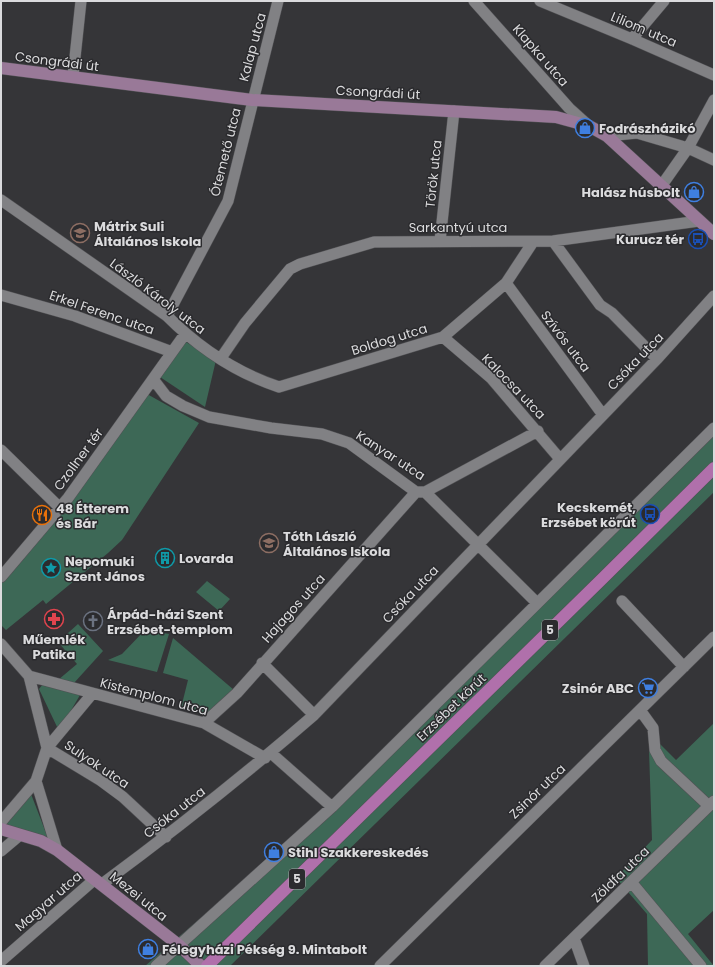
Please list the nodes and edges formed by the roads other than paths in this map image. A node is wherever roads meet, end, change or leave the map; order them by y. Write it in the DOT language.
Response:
graph roads {
  1 [pos="81,1"];
  2 [pos="278,1"];
  3 [pos="474,1"];
  4 [pos="540,1"];
  5 [pos="664,1"];
  6 [pos="632,39"];
  7 [pos="1,68"];
  8 [pos="714,75"];
  9 [pos="73,76"];
  10 [pos="555,92"];
  11 [pos="252,100"];
  12 [pos="714,100"];
  13 [pos="454,111"];
  14 [pos="556,117"];
  15 [pos="589,126"];
  16 [pos="607,136"];
  17 [pos="688,148"];
  18 [pos="714,160"];
  19 [pos="662,185"];
  20 [pos="1,200"];
  21 [pos="699,221"];
  22 [pos="714,234"];
  23 [pos="440,241"];
  24 [pos="553,241"];
  25 [pos="533,242"];
  26 [pos="506,283"];
  27 [pos="1,296"];
  28 [pos="714,296"];
  29 [pos="166,316"];
  30 [pos="185,334"];
  31 [pos="443,337"];
  32 [pos="172,352"];
  33 [pos="221,358"];
  34 [pos="657,359"];
  35 [pos="153,379"];
  36 [pos="603,415"];
  37 [pos="714,428"];
  38 [pos="538,431"];
  39 [pos="1,450"];
  40 [pos="560,459"];
  41 [pos="714,468"];
  42 [pos="421,492"];
  43 [pos="60,508"];
  44 [pos="477,545"];
  45 [pos="1,578"];
  46 [pos="622,601"];
  47 [pos="538,603"];
  48 [pos="714,637"];
  49 [pos="1,644"];
  50 [pos="262,663"];
  51 [pos="684,667"];
  52 [pos="29,676"];
  53 [pos="92,694"];
  54 [pos="640,710"];
  55 [pos="314,714"];
  56 [pos="204,723"];
  57 [pos="47,748"];
  58 [pos="268,755"];
  59 [pos="36,781"];
  60 [pos="711,803"];
  61 [pos="332,807"];
  62 [pos="1,822"];
  63 [pos="1,830"];
  64 [pos="20,835"];
  65 [pos="166,837"];
  66 [pos="57,850"];
  67 [pos="1,851"];
  68 [pos="98,881"];
  69 [pos="632,883"];
  70 [pos="574,938"];
  71 [pos="180,946"];
  72 [pos="1,961"];
  73 [pos="156,966"];
  74 [pos="201,966"];
  75 [pos="207,966"];
  76 [pos="380,966"];
  77 [pos="545,966"];
  78 [pos="584,966"];
  79 [pos="701,966"];
  1 -- 9 [label="street"];
  2 -- 11 [label="street, Kalap utca"];
  3 -- 10 [label="street, Klapka utca"];
  4 -- 6 [label="street, Liliom utca"];
  5 -- 6 [label="street"];
  6 -- 8 [label="street, Liliom utca"];
  7 -- 9 [label="street, Csongrádi út"];
  9 -- 11 [label="street, Csongrádi út"];
  10 -- 14 [label="street"];
  10 -- 15 [label="street, Klapka utca"];
  11 -- 13 [label="street, Csongrádi út"];
  11 -- 29 [label="street, Ótemető utca"];
  12 -- 17 [label="street"];
  13 -- 14 [label="street, Csongrádi út"];
  13 -- 23 [label="street, Török utca"];
  14 -- 15 [label="street, Csongrádi út"];
  15 -- 16 [label="street, Csongrádi út"];
  16 -- 17 [label="street"];
  16 -- 19 [label="street, Csongrádi út"];
  17 -- 18 [label="street"];
  17 -- 19 [label="street"];
  19 -- 21 [label="street, Csongrádi út"];
  20 -- 29 [label="street, László Károly utca"];
  21 -- 22 [label="street, Csongrádi út"];
  21 -- 24 [label="street, Sarkantyú utca"];
  23 -- 25 [label="street, Sarkantyú utca"];
  23 -- 33 [label="street, Sarkantyú utca"];
  24 -- 25 [label="street, Sarkantyú utca"];
  24 -- 34 [label="street"];
  25 -- 26 [label="street, Boldog utca"];
  26 -- 31 [label="street, Boldog utca"];
  26 -- 36 [label="street, Szívós utca"];
  27 -- 32 [label="street, Erkel Ferenc utca"];
  28 -- 34 [label="street, Csóka utca"];
  29 -- 30 [label="street, László Károly utca"];
  30 -- 32 [label="street"];
  30 -- 33 [label="street, László Károly utca"];
  31 -- 33 [label="street, Boldog utca"];
  31 -- 38 [label="street, Kalocsa utca"];
  32 -- 35 [label="street, Czollner tér"];
  34 -- 36 [label="street, Csóka utca"];
  35 -- 42 [label="street, Kanyar utca"];
  35 -- 43 [label="street, Czollner tér"];
  36 -- 40 [label="street, Csóka utca"];
  37 -- 47 [label="street"];
  38 -- 40 [label="street, Kalocsa utca"];
  38 -- 42 [label="street, Hajagos utca"];
  39 -- 43 [label="street"];
  40 -- 44 [label="street, Csóka utca"];
  41 -- 75 [label="main road, Erzsébet körút / 5"];
  42 -- 44 [label="street, Kanyar utca"];
  42 -- 50 [label="street, Hajagos utca"];
  43 -- 45 [label="street, Czollner tér"];
  44 -- 47 [label="street, Kanyar utca"];
  44 -- 55 [label="street, Csóka utca"];
  46 -- 51 [label="street"];
  47 -- 61 [label="street"];
  48 -- 51 [label="street, Zsinór utca"];
  49 -- 52 [label="street"];
  50 -- 55 [label="street"];
  50 -- 56 [label="street, Hajagos utca"];
  51 -- 54 [label="street, Zsinór utca"];
  52 -- 53 [label="street, Kistemplom utca"];
  52 -- 57 [label="street"];
  53 -- 56 [label="street, Kistemplom utca"];
  53 -- 57 [label="street"];
  54 -- 60 [label="street"];
  54 -- 76 [label="street, Zsinór utca"];
  55 -- 58 [label="street, Csóka utca"];
  56 -- 58 [label="street, Kistemplom utca"];
  57 -- 59 [label="street"];
  57 -- 65 [label="street, Sulyok utca"];
  58 -- 61 [label="street, Kistemplom utca"];
  58 -- 65 [label="street, Csóka utca"];
  59 -- 62 [label="street"];
  59 -- 66 [label="street"];
  60 -- 69 [label="street, Zöldfa utca"];
  61 -- 71 [label="street"];
  63 -- 64 [label="street, Mezei utca"];
  64 -- 66 [label="street, Mezei utca"];
  64 -- 67 [label="street"];
  65 -- 68 [label="street, Csóka utca"];
  66 -- 68 [label="street, Mezei utca"];
  68 -- 71 [label="street, Mezei utca"];
  68 -- 72 [label="street, Magyar utca"];
  69 -- 70 [label="street, Zöldfa utca"];
  69 -- 79 [label="street"];
  70 -- 77 [label="street, Zöldfa utca"];
  70 -- 78 [label="street"];
  71 -- 73 [label="street"];
  71 -- 74 [label="street, Mezei utca"];
}
